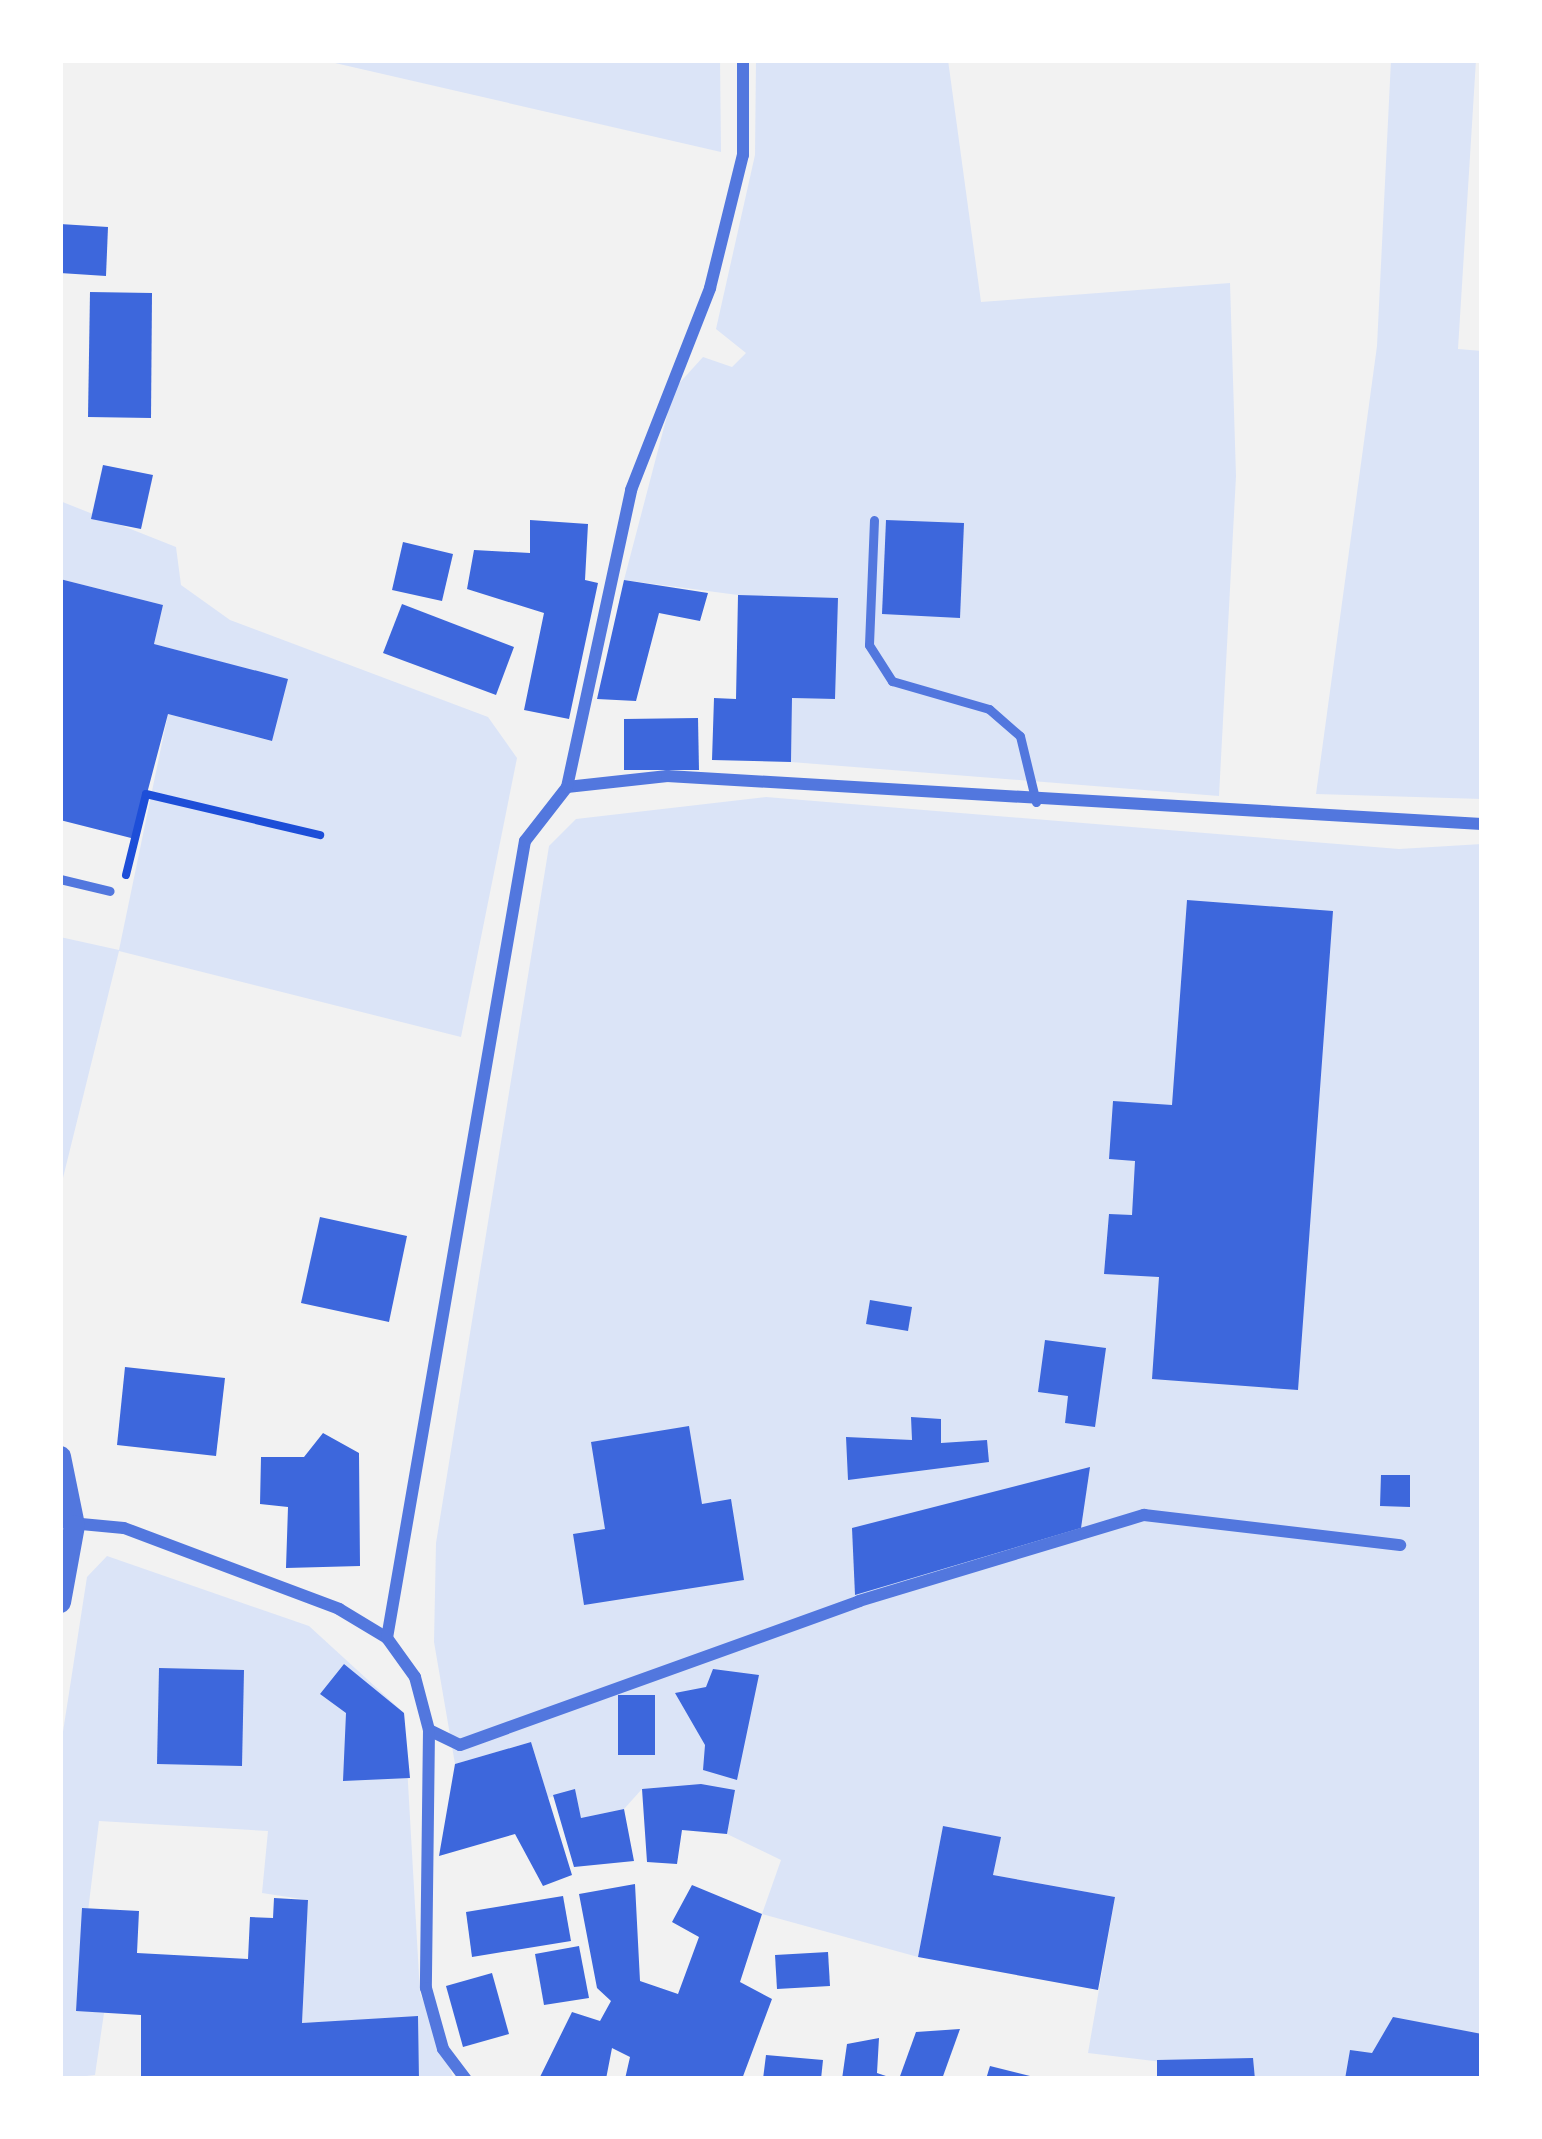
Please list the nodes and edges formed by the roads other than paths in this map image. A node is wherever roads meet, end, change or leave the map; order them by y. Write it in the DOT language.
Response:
graph roads {
  1 [pos="743,60"];
  2 [pos="874,520"];
  3 [pos="567,788"];
  4 [pos="1036,802"];
  5 [pos="1482,824"];
  6 [pos="60,880"];
  7 [pos="110,891"];
  8 [pos="60,1456"];
  9 [pos="67,1524"];
  10 [pos="1400,1545"];
  11 [pos="60,1602"];
  12 [pos="387,1638"];
  13 [pos="429,1730"];
  14 [pos="466,2079"];
  1 -- 3 [label="street"];
  2 -- 4 [label="lane"];
  3 -- 4 [label="street"];
  3 -- 12 [label="street"];
  4 -- 5 [label="street"];
  6 -- 7 [label="lane"];
  8 -- 9 [label="street"];
  9 -- 11 [label="street"];
  9 -- 12 [label="street"];
  10 -- 13 [label="street"];
  12 -- 13 [label="street"];
  13 -- 14 [label="street"];
}
